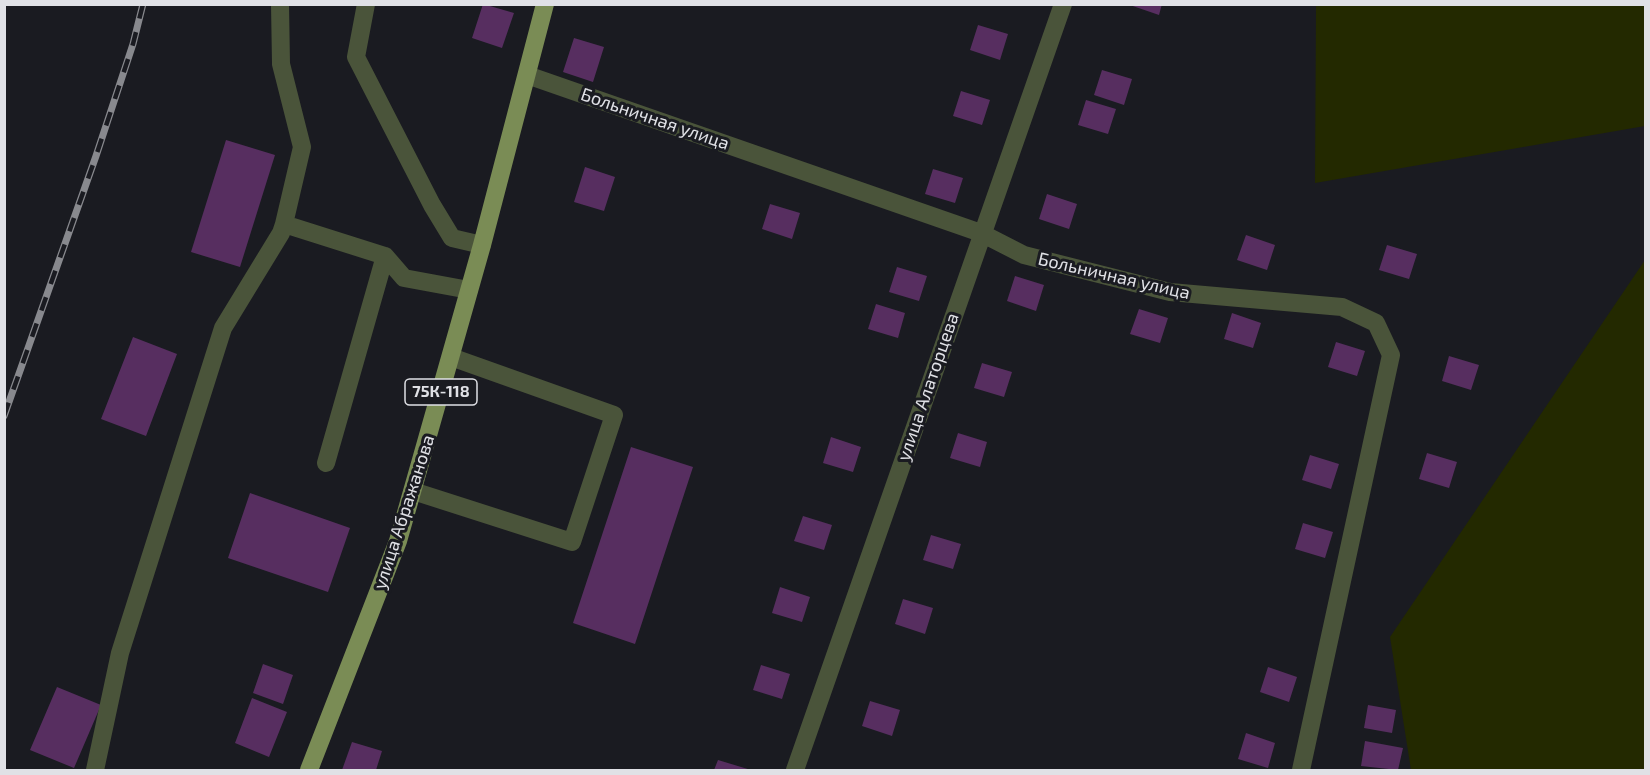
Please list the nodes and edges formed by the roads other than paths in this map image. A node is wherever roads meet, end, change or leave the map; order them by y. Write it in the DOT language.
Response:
graph roads {
  1 [pos="280,4"];
  2 [pos="366,4"];
  3 [pos="545,4"];
  4 [pos="1063,4"];
  5 [pos="527,75"];
  6 [pos="284,224"];
  7 [pos="981,233"];
  8 [pos="482,245"];
  9 [pos="385,256"];
  10 [pos="469,290"];
  11 [pos="451,357"];
  12 [pos="326,463"];
  13 [pos="412,491"];
  14 [pos="95,771"];
  15 [pos="309,771"];
  16 [pos="795,771"];
  17 [pos="1301,771"];
  1 -- 6 [label="street"];
  2 -- 8 [label="street"];
  3 -- 5 [label="main road, улица Абражанова / 75К-118"];
  4 -- 7 [label="street, улица Алаторцева"];
  5 -- 7 [label="street, Больничная улица"];
  5 -- 8 [label="main road, улица Абражанова / 75К-118"];
  6 -- 9 [label="street"];
  6 -- 14 [label="street"];
  7 -- 16 [label="street, улица Алаторцева"];
  7 -- 17 [label="street, Больничная улица"];
  8 -- 10 [label="main road, улица Абражанова / 75К-118"];
  9 -- 10 [label="street"];
  9 -- 12 [label="street"];
  10 -- 11 [label="main road, улица Абражанова / 75К-118"];
  11 -- 13 [label="main road, улица Абражанова / 75К-118"];
  11 -- 13 [label="street"];
  13 -- 15 [label="main road, улица Абражанова / 75К-118"];
}
